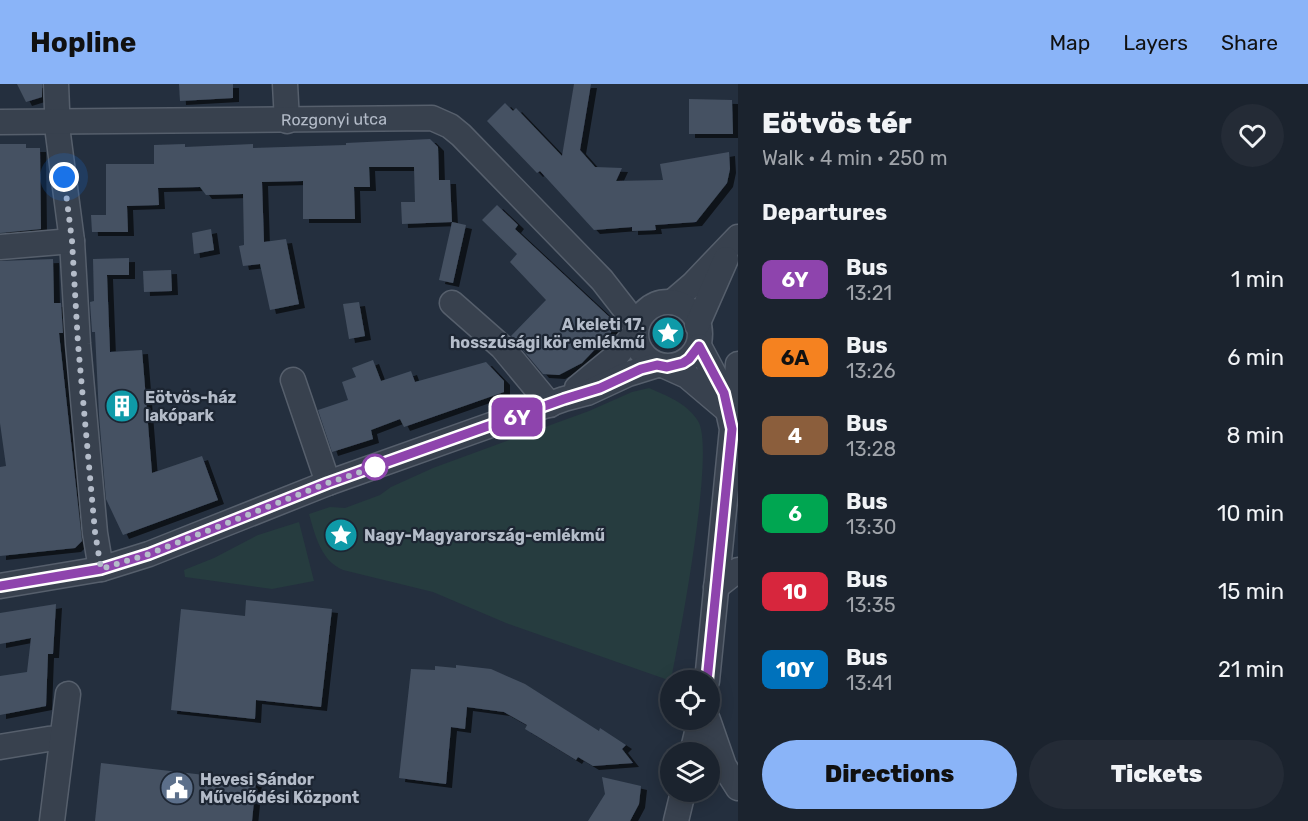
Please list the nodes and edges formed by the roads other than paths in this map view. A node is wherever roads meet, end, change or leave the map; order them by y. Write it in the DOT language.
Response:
graph roads {
  1 [pos="56,84"];
  2 [pos="285,84"];
  3 [pos="287,120"];
  4 [pos="0,122"];
  5 [pos="57,122"];
  6 [pos="72,241"];
  7 [pos="737,242"];
  8 [pos="0,248"];
  9 [pos="738,279"];
  10 [pos="602,280"];
  11 [pos="666,302"];
  12 [pos="452,303"];
  13 [pos="636,330"];
  14 [pos="698,335"];
  15 [pos="738,363"];
  16 [pos="662,366"];
  17 [pos="293,380"];
  18 [pos="557,402"];
  19 [pos="730,420"];
  20 [pos="328,483"];
  21 [pos="731,508"];
  22 [pos="101,569"];
  23 [pos="738,570"];
  24 [pos="0,586"];
  25 [pos="716,587"];
  26 [pos="708,670"];
  27 [pos="68,694"];
  28 [pos="711,730"];
  29 [pos="62,738"];
  30 [pos="0,747"];
  31 [pos="738,788"];
  32 [pos="681,802"];
  33 [pos="693,802"];
  34 [pos="52,821"];
  35 [pos="676,821"];
  36 [pos="691,821"];
  1 -- 5 [label="street"];
  2 -- 3 [label="street"];
  3 -- 5 [label="street, Rozgonyi utca"];
  3 -- 10 [label="street, Rozgonyi utca"];
  4 -- 5 [label="street, Rozgonyi utca"];
  5 -- 6 [label="street"];
  6 -- 8 [label="street"];
  6 -- 22 [label="street"];
  7 -- 9 [label="street"];
  7 -- 11 [label="street"];
  7 -- 14 [label="street"];
  10 -- 11 [label="street, Rozgonyi utca"];
  10 -- 13 [label="street, Rozgonyi utca"];
  11 -- 13 [label="street"];
  11 -- 14 [label="street"];
  12 -- 18 [label="street"];
  13 -- 16 [label="street"];
  13 -- 18 [label="street"];
  14 -- 16 [label="street"];
  14 -- 19 [label="street"];
  15 -- 19 [label="street"];
  16 -- 18 [label="street"];
  16 -- 19 [label="street"];
  17 -- 20 [label="street"];
  18 -- 20 [label="street"];
  19 -- 21 [label="street"];
  20 -- 22 [label="street"];
  21 -- 25 [label="street"];
  22 -- 24 [label="street"];
  23 -- 25 [label="street"];
  25 -- 26 [label="street"];
  27 -- 29 [label="street"];
  28 -- 31 [label="street"];
  29 -- 30 [label="street"];
  29 -- 34 [label="street"];
  32 -- 35 [label="street"];
  33 -- 36 [label="street"];
}
